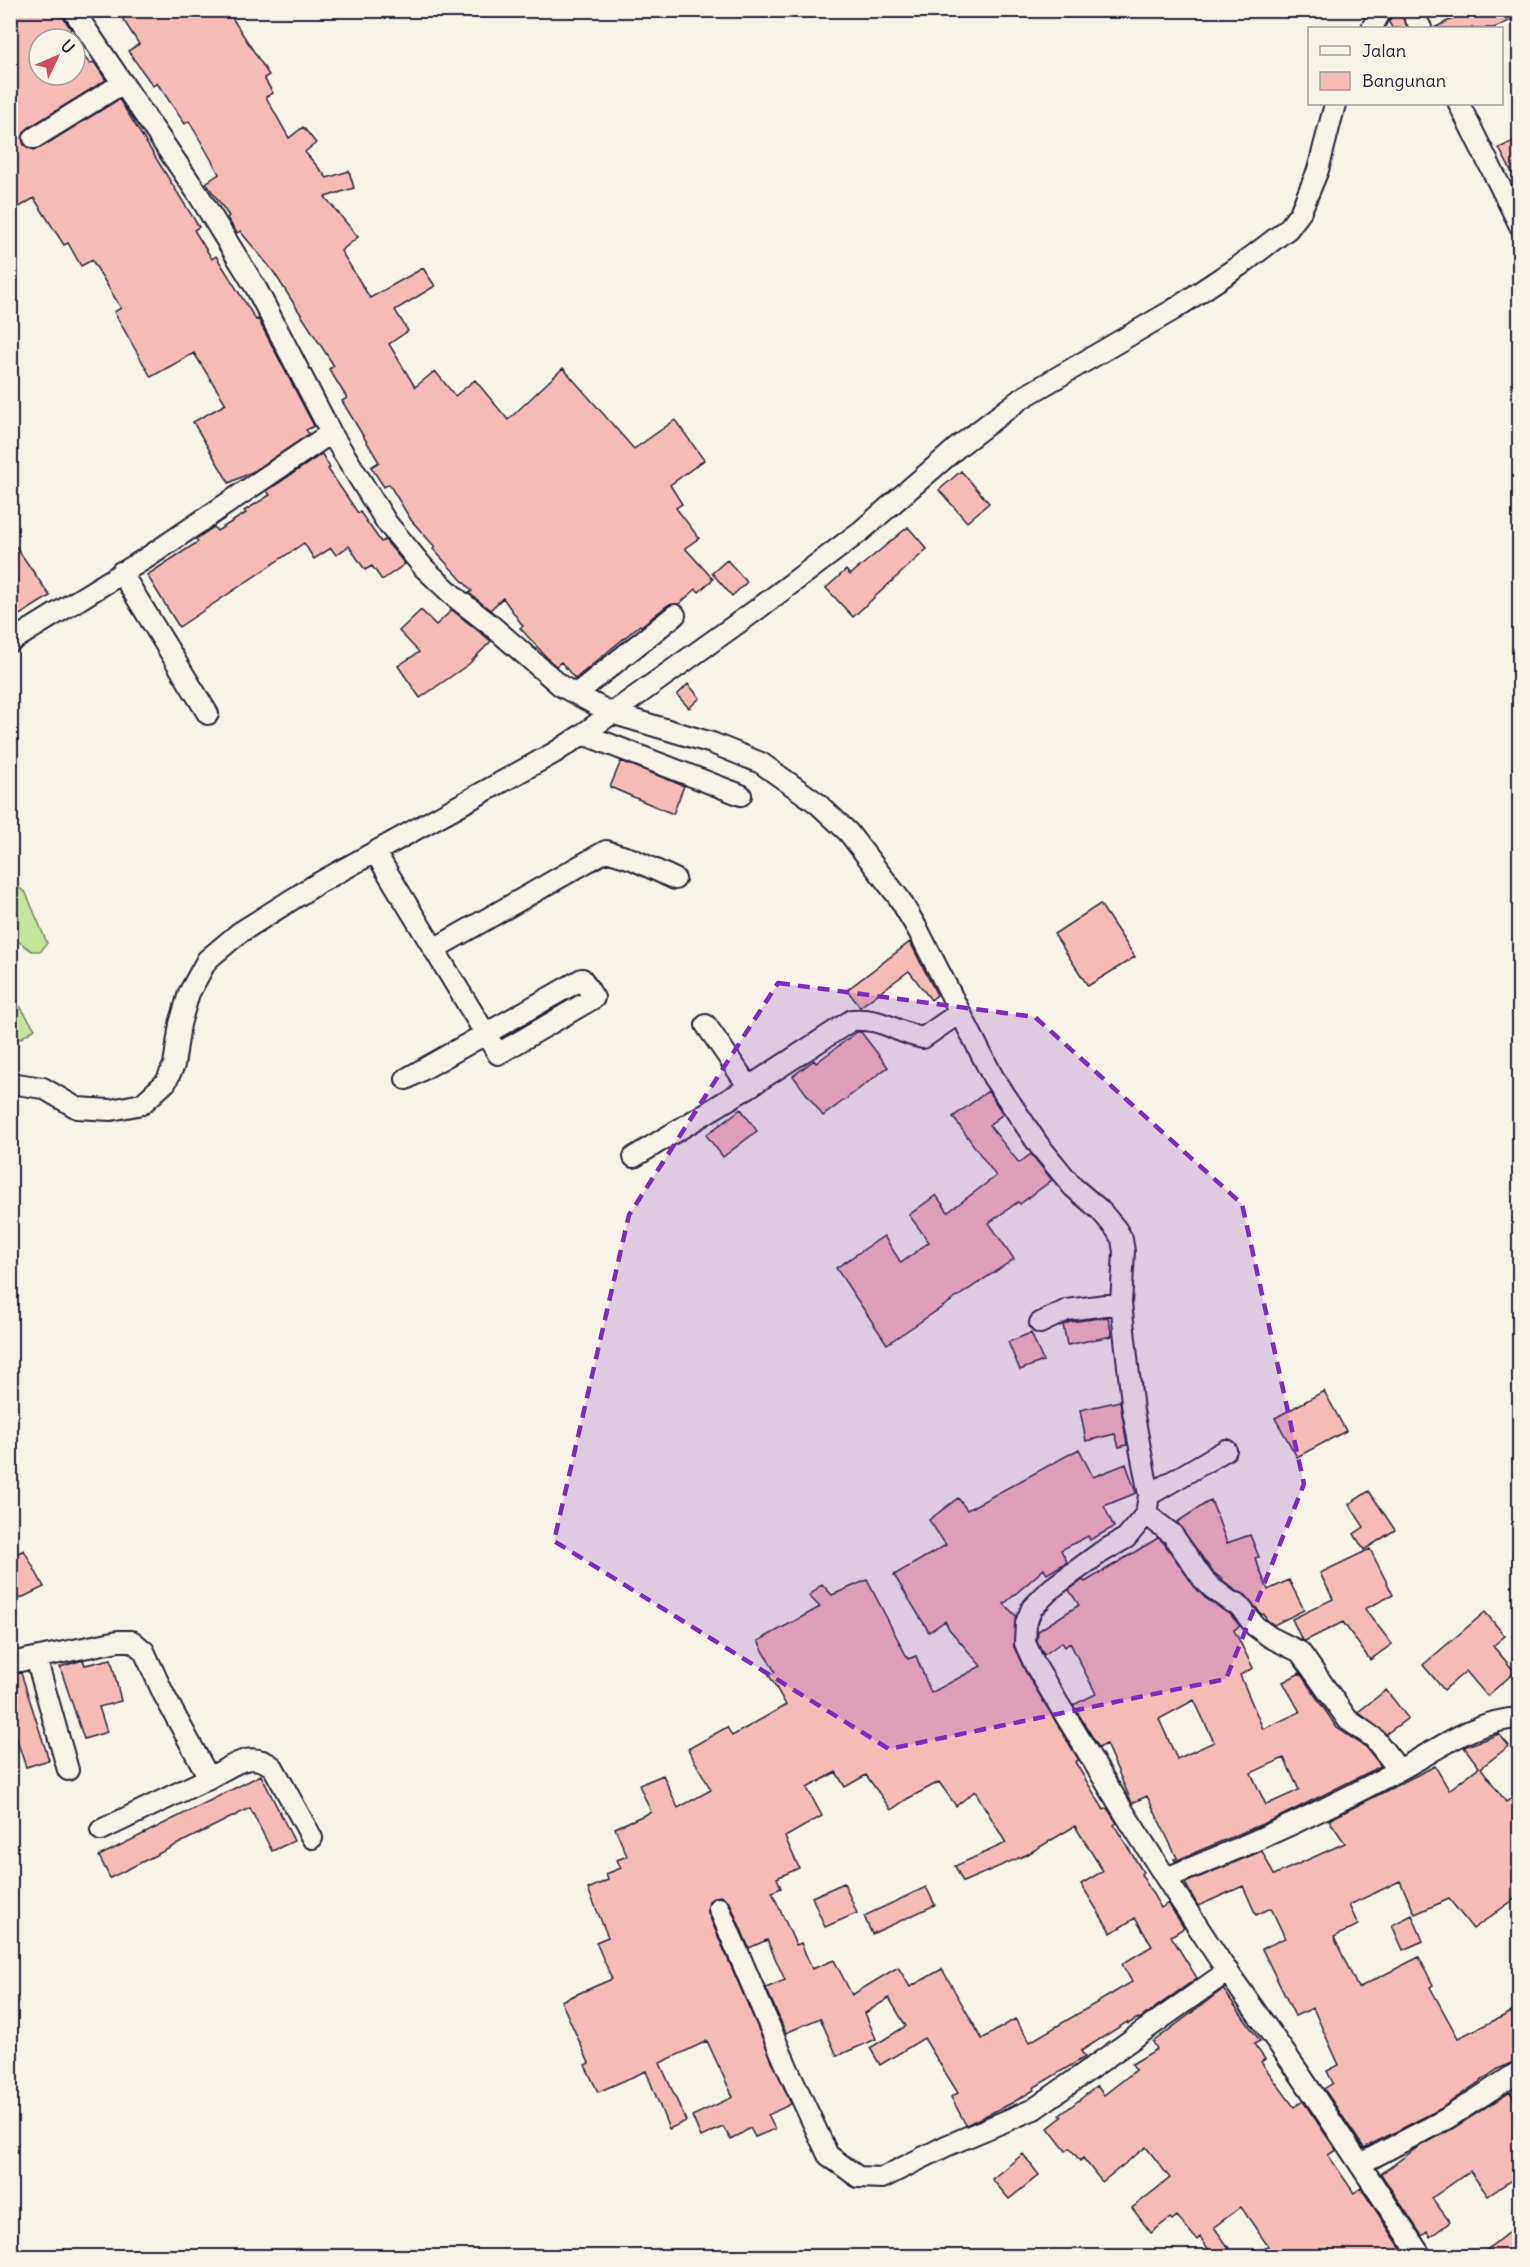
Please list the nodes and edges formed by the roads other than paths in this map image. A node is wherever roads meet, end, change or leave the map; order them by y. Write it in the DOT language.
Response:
graph roads {
  1 [pos="73,10"];
  2 [pos="1381,10"];
  3 [pos="1411,10"];
  4 [pos="1372,27"];
  5 [pos="1420,27"];
  6 [pos="123,83"];
  7 [pos="1335,105"];
  8 [pos="1460,105"];
  9 [pos="34,138"];
  10 [pos="1512,189"];
  11 [pos="1520,226"];
  12 [pos="331,434"];
  13 [pos="122,572"];
  14 [pos="675,615"];
  15 [pos="10,642"];
  16 [pos="576,694"];
  17 [pos="611,713"];
  18 [pos="208,714"];
  19 [pos="583,734"];
  20 [pos="741,795"];
  21 [pos="375,852"];
  22 [pos="675,879"];
  23 [pos="434,949"];
  24 [pos="960,1013"];
  25 [pos="706,1025"];
  26 [pos="485,1033"];
  27 [pos="406,1079"];
  28 [pos="10,1083"];
  29 [pos="749,1087"];
  30 [pos="634,1157"];
  31 [pos="1121,1303"];
  32 [pos="1040,1323"];
  33 [pos="1226,1450"];
  34 [pos="1148,1504"];
  35 [pos="36,1658"];
  36 [pos="10,1664"];
  37 [pos="1520,1718"];
  38 [pos="68,1770"];
  39 [pos="1399,1770"];
  40 [pos="209,1778"];
  41 [pos="101,1830"];
  42 [pos="312,1838"];
  43 [pos="1166,1878"];
  44 [pos="719,1908"];
  45 [pos="1228,1971"];
  46 [pos="1520,2071"];
  47 [pos="1360,2164"];
  48 [pos="1421,2256"];
  1 -- 6 [label="street"];
  2 -- 4 [label="street"];
  3 -- 5 [label="street"];
  6 -- 9 [label="street"];
  6 -- 12 [label="street"];
  7 -- 17 [label="street"];
  8 -- 10 [label="street"];
  10 -- 11 [label="street"];
  12 -- 13 [label="street"];
  12 -- 16 [label="street"];
  13 -- 15 [label="street"];
  13 -- 18 [label="street"];
  14 -- 16 [label="street"];
  16 -- 17 [label="street"];
  17 -- 19 [label="street"];
  17 -- 24 [label="street"];
  19 -- 20 [label="street"];
  19 -- 21 [label="street"];
  21 -- 23 [label="street"];
  21 -- 28 [label="street"];
  22 -- 23 [label="street"];
  23 -- 26 [label="street"];
  24 -- 29 [label="street"];
  24 -- 31 [label="street"];
  25 -- 29 [label="street"];
  26 -- 26 [label="street"];
  26 -- 27 [label="street"];
  29 -- 30 [label="street"];
  31 -- 32 [label="street"];
  31 -- 34 [label="street"];
  33 -- 34 [label="street"];
  34 -- 39 [label="street"];
  34 -- 43 [label="street"];
  35 -- 36 [label="street"];
  35 -- 38 [label="street"];
  35 -- 40 [label="street"];
  37 -- 39 [label="street"];
  39 -- 43 [label="street"];
  40 -- 41 [label="street"];
  40 -- 42 [label="street"];
  43 -- 45 [label="street"];
  44 -- 45 [label="street"];
  45 -- 47 [label="street"];
  46 -- 47 [label="street"];
  47 -- 48 [label="street"];
}
